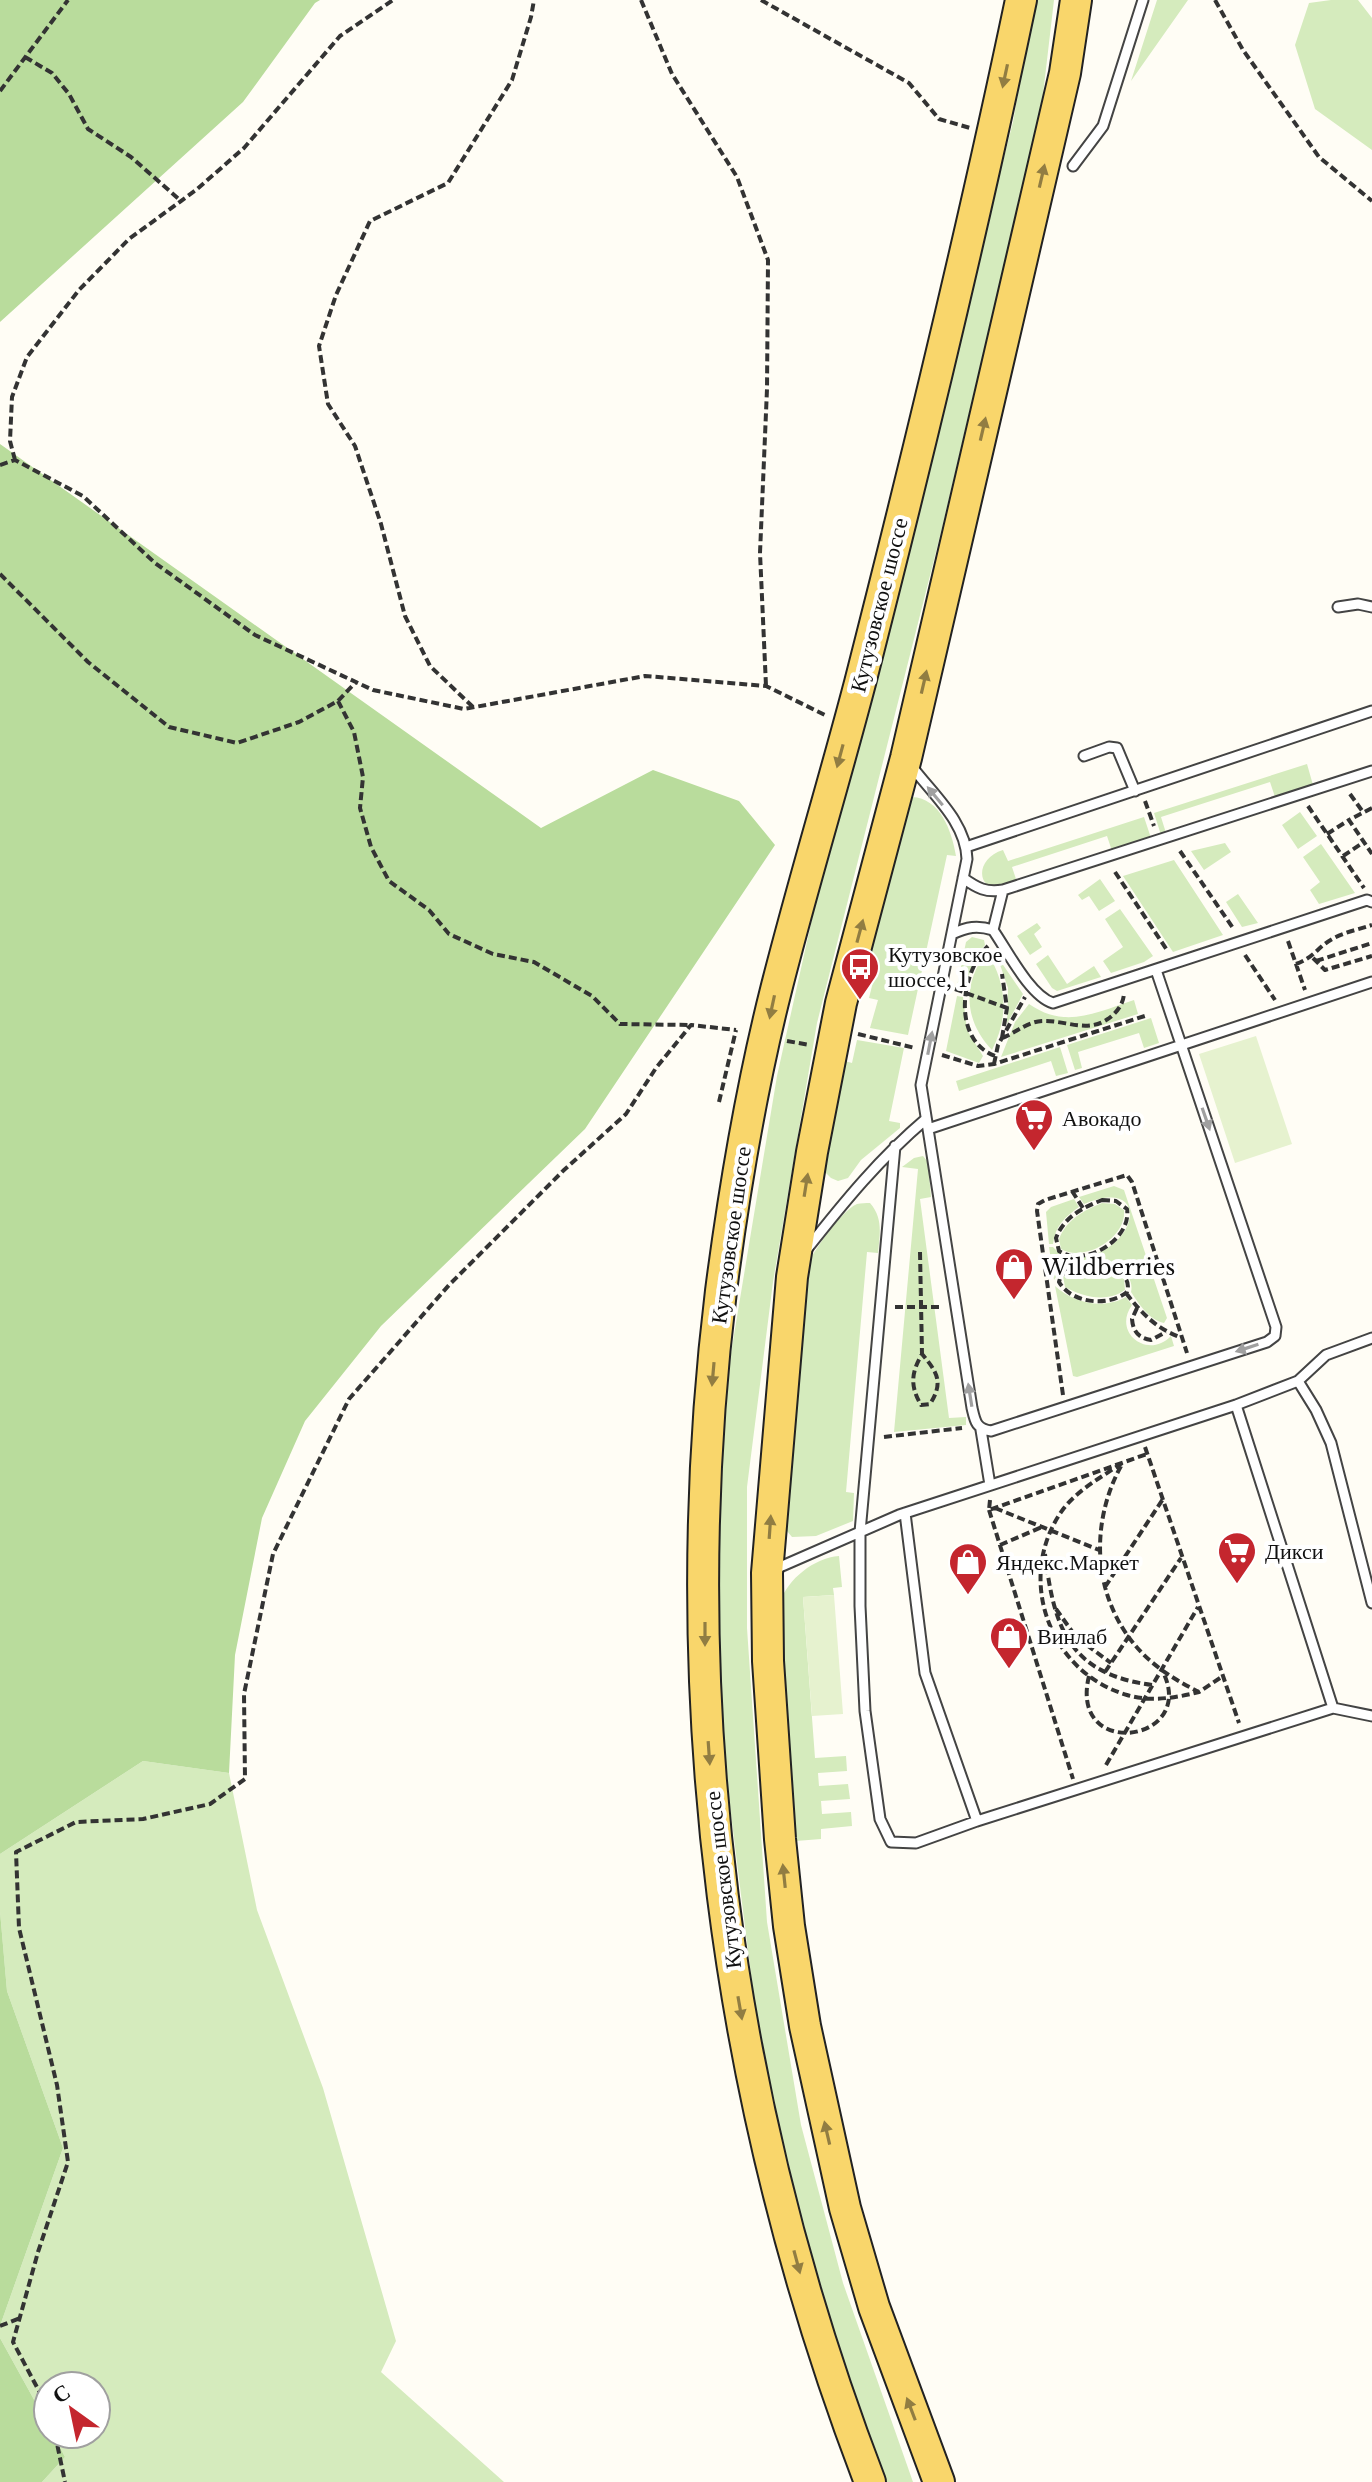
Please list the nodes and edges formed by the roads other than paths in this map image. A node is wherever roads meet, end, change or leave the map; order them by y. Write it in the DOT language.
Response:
graph roads {
  1 [pos="1021,0"];
  2 [pos="1076,0"];
  3 [pos="1143,0"];
  4 [pos="1073,166"];
  5 [pos="1338,607"];
  6 [pos="1372,607"];
  7 [pos="1372,711"];
  8 [pos="1084,756"];
  9 [pos="906,758"];
  10 [pos="1372,771"];
  11 [pos="1138,790"];
  12 [pos="966,847"];
  13 [pos="963,878"];
  14 [pos="1003,890"];
  15 [pos="1370,897"];
  16 [pos="993,930"];
  17 [pos="952,934"];
  18 [pos="1156,970"];
  19 [pos="1372,982"];
  20 [pos="1181,1045"];
  21 [pos="927,1124"];
  22 [pos="895,1146"];
  23 [pos="792,1277"];
  24 [pos="1372,1338"];
  25 [pos="1298,1381"];
  26 [pos="1236,1405"];
  27 [pos="978,1426"];
  28 [pos="990,1485"];
  29 [pos="905,1513"];
  30 [pos="860,1532"];
  31 [pos="767,1573"];
  32 [pos="1372,1603"];
  33 [pos="1333,1708"];
  34 [pos="1372,1716"];
  35 [pos="977,1821"];
  36 [pos="870,2482"];
  37 [pos="939,2482"];
  1 -- 36 [label="main road, Кутузовское шоссе, one-way"];
  9 -- 2 [label="main road, one-way"];
  3 -- 4 [label="lane"];
  5 -- 6 [label="lane"];
  7 -- 11 [label="lane"];
  8 -- 11 [label="lane"];
  12 -- 9 [label="lane, one-way"];
  23 -- 9 [label="main road, one-way"];
  10 -- 14 [label="lane"];
  11 -- 12 [label="lane"];
  12 -- 13 [label="lane"];
  13 -- 14 [label="lane"];
  13 -- 17 [label="lane"];
  14 -- 16 [label="lane"];
  15 -- 18 [label="lane"];
  16 -- 17 [label="lane"];
  16 -- 18 [label="lane"];
  21 -- 17 [label="lane, one-way"];
  18 -- 20 [label="lane"];
  19 -- 20 [label="lane"];
  20 -- 21 [label="lane"];
  20 -- 27 [label="lane, one-way"];
  21 -- 22 [label="lane"];
  27 -- 21 [label="lane, one-way"];
  22 -- 23 [label="lane"];
  22 -- 30 [label="lane"];
  31 -- 23 [label="main road, one-way"];
  24 -- 25 [label="lane"];
  25 -- 26 [label="lane"];
  25 -- 32 [label="lane"];
  26 -- 28 [label="lane"];
  26 -- 33 [label="lane"];
  27 -- 28 [label="lane"];
  28 -- 29 [label="lane"];
  29 -- 30 [label="lane"];
  29 -- 35 [label="lane"];
  30 -- 31 [label="lane"];
  30 -- 35 [label="lane"];
  37 -- 31 [label="main road, one-way"];
  33 -- 34 [label="lane"];
  33 -- 35 [label="lane"];
}
